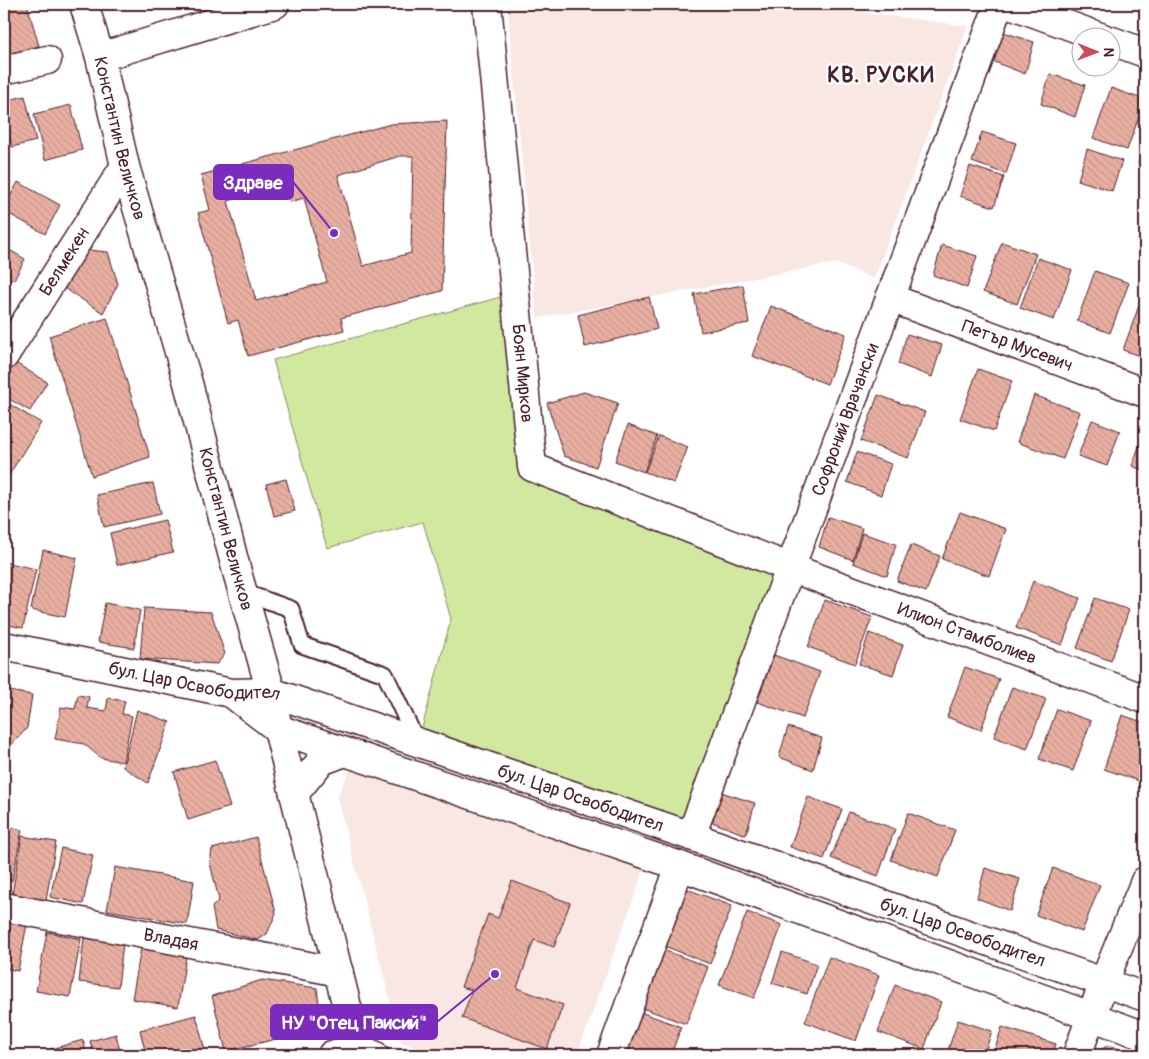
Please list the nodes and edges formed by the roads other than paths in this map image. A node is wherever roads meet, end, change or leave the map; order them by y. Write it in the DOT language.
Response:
graph roads {
  1 [pos="84,4"];
  2 [pos="275,4"];
  3 [pos="487,4"];
  4 [pos="999,4"];
  5 [pos="1010,4"];
  6 [pos="1076,28"];
  7 [pos="1122,45"];
  8 [pos="1145,53"];
  9 [pos="100,57"];
  10 [pos="47,60"];
  11 [pos="4,70"];
  12 [pos="125,166"];
  13 [pos="890,298"];
  14 [pos="4,356"];
  15 [pos="1145,393"];
  16 [pos="791,568"];
  17 [pos="243,592"];
  18 [pos="4,646"];
  19 [pos="271,692"];
  20 [pos="231,693"];
  21 [pos="1145,699"];
  22 [pos="278,729"];
  23 [pos="418,743"];
  24 [pos="345,752"];
  25 [pos="294,794"];
  26 [pos="691,836"];
  27 [pos="677,875"];
  28 [pos="1145,880"];
  29 [pos="4,907"];
  30 [pos="339,972"];
  31 [pos="1104,982"];
  32 [pos="1145,997"];
  33 [pos="1091,1016"];
  34 [pos="1145,1036"];
  35 [pos="364,1053"];
  36 [pos="332,1055"];
  37 [pos="611,1055"];
  38 [pos="1077,1055"];
  1 -- 9 [label="street, Константин Величков"];
  2 -- 9 [label="street"];
  3 -- 16 [label="street, Боян Мирков"];
  4 -- 13 [label="street, Софроний Врачански"];
  5 -- 6 [label="street"];
  7 -- 8 [label="street"];
  9 -- 12 [label="street, Константин Величков"];
  10 -- 11 [label="street"];
  12 -- 14 [label="street, Белмекен"];
  12 -- 17 [label="street, Константин Величков"];
  13 -- 15 [label="street, Петър Мусевич"];
  13 -- 16 [label="street, Софроний Врачански"];
  16 -- 21 [label="street, Илион Стамболиев"];
  16 -- 26 [label="street, Софроний Врачански"];
  17 -- 19 [label="street, Константин Величков"];
  17 -- 23 [label="lane"];
  18 -- 20 [label="street, бул. Цар Освободител"];
  19 -- 20 [label="street, бул. Цар Освободител"];
  19 -- 22 [label="street, Константин Величков"];
  19 -- 23 [label="street, бул. Цар Освободител"];
  20 -- 22 [label="street, бул. Цар Освободител"];
  22 -- 24 [label="street, бул. Цар Освободител"];
  22 -- 25 [label="street, Константин Величков"];
  23 -- 26 [label="street, бул. Цар Освободител"];
  24 -- 25 [label="street"];
  24 -- 27 [label="street, бул. Цар Освободител"];
  25 -- 30 [label="street, Константин Величков"];
  26 -- 31 [label="street, бул. Цар Освободител"];
  27 -- 33 [label="street, бул. Цар Освободител"];
  27 -- 37 [label="street"];
  28 -- 31 [label="street"];
  29 -- 30 [label="street, Владая"];
  30 -- 35 [label="street, Константин Величков"];
  31 -- 32 [label="street, бул. Цар Освободител"];
  31 -- 33 [label="street"];
  33 -- 34 [label="street, бул. Цар Освободител"];
  33 -- 38 [label="street"];
  35 -- 36 [label="street"];
}
